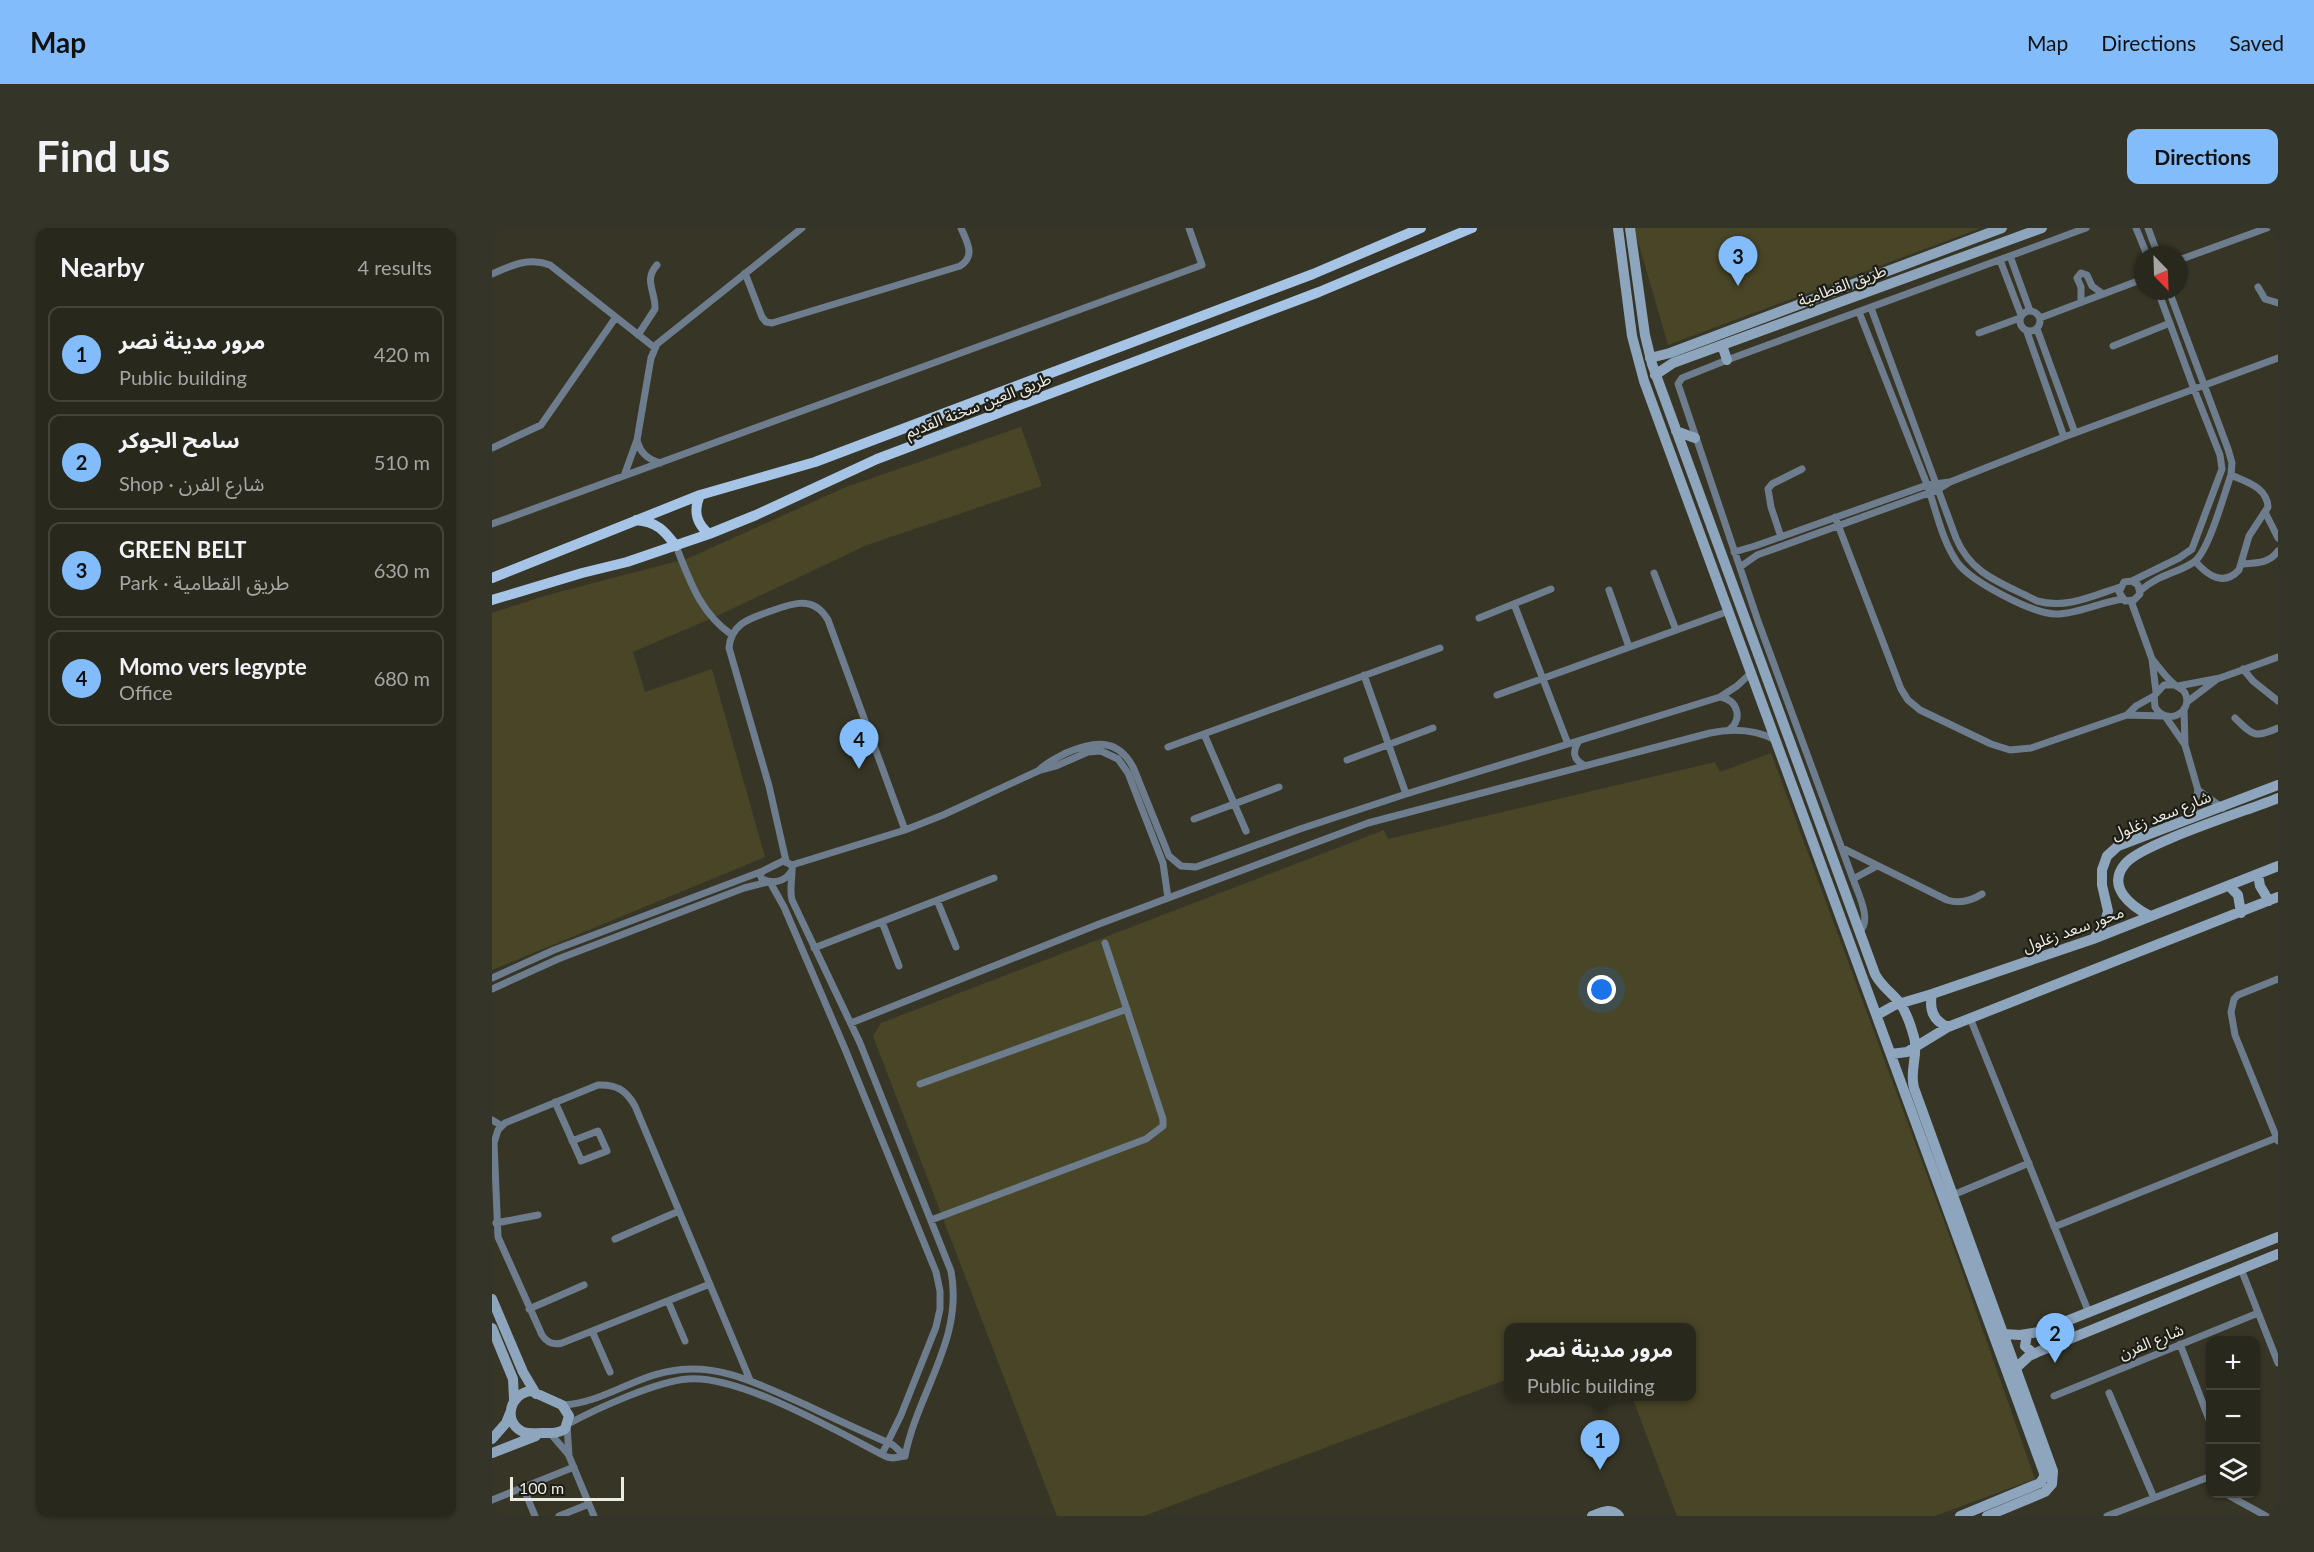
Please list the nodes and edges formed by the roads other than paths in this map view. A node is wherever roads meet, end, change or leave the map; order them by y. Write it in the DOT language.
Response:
graph roads {
  1 [pos="802,228"];
  2 [pos="961,228"];
  3 [pos="1189,228"];
  4 [pos="1421,228"];
  5 [pos="1472,228"];
  6 [pos="1618,228"];
  7 [pos="1630,228"];
  8 [pos="2042,228"];
  9 [pos="2086,228"];
  10 [pos="2136,228"];
  11 [pos="2148,228"];
  12 [pos="2267,228"];
  13 [pos="1996,230"];
  14 [pos="1996,245"];
  15 [pos="2143,246"];
  16 [pos="2155,246"];
  17 [pos="2010,256"];
  18 [pos="2188,257"];
  19 [pos="2000,260"];
  20 [pos="657,265"];
  21 [pos="745,273"];
  22 [pos="492,274"];
  23 [pos="2134,282"];
  24 [pos="2258,287"];
  25 [pos="2103,294"];
  26 [pos="2161,300"];
  27 [pos="2172,300"];
  28 [pos="2081,302"];
  29 [pos="2278,303"];
  30 [pos="1871,308"];
  31 [pos="2030,311"];
  32 [pos="1859,312"];
  33 [pos="2021,316"];
  34 [pos="616,317"];
  35 [pos="2040,318"];
  36 [pos="2170,323"];
  37 [pos="2037,329"];
  38 [pos="2027,332"];
  39 [pos="1979,333"];
  40 [pos="638,335"];
  41 [pos="1722,345"];
  42 [pos="2113,346"];
  43 [pos="655,348"];
  44 [pos="1650,358"];
  45 [pos="2278,358"];
  46 [pos="1727,360"];
  47 [pos="1655,375"];
  48 [pos="2204,386"];
  49 [pos="2193,389"];
  50 [pos="1676,431"];
  51 [pos="2075,433"];
  52 [pos="2064,437"];
  53 [pos="1695,438"];
  54 [pos="637,440"];
  55 [pos="492,448"];
  56 [pos="661,463"];
  57 [pos="1802,469"];
  58 [pos="2231,475"];
  59 [pos="624,476"];
  60 [pos="1950,482"];
  61 [pos="1931,484"];
  62 [pos="1933,492"];
  63 [pos="700,495"];
  64 [pos="2265,512"];
  65 [pos="1835,517"];
  66 [pos="635,519"];
  67 [pos="492,524"];
  68 [pos="1838,525"];
  69 [pos="709,534"];
  70 [pos="1781,537"];
  71 [pos="2278,538"];
  72 [pos="676,546"];
  73 [pos="2278,551"];
  74 [pos="1734,552"];
  75 [pos="2195,561"];
  76 [pos="2241,564"];
  77 [pos="1740,567"];
  78 [pos="1654,573"];
  79 [pos="492,578"];
  80 [pos="2132,581"];
  81 [pos="2007,585"];
  82 [pos="2120,587"];
  83 [pos="1551,589"];
  84 [pos="1609,590"];
  85 [pos="2140,591"];
  86 [pos="2002,594"];
  87 [pos="2122,599"];
  88 [pos="492,600"];
  89 [pos="2131,601"];
  90 [pos="1514,604"];
  91 [pos="1729,611"];
  92 [pos="1479,618"];
  93 [pos="1676,630"];
  94 [pos="732,635"];
  95 [pos="1629,647"];
  96 [pos="1440,648"];
  97 [pos="2278,657"];
  98 [pos="2152,659"];
  99 [pos="2243,669"];
  100 [pos="1752,672"];
  101 [pos="1364,675"];
  102 [pos="1543,678"];
  103 [pos="2220,678"];
  104 [pos="2176,685"];
  105 [pos="2155,694"];
  106 [pos="1497,695"];
  107 [pos="1720,697"];
  108 [pos="2278,701"];
  109 [pos="2185,706"];
  110 [pos="2127,715"];
  111 [pos="2164,716"];
  112 [pos="2235,718"];
  113 [pos="1433,728"];
  114 [pos="2278,728"];
  115 [pos="1729,730"];
  116 [pos="1204,734"];
  117 [pos="1776,740"];
  118 [pos="1579,741"];
  119 [pos="1569,744"];
  120 [pos="1388,745"];
  121 [pos="2185,745"];
  122 [pos="1168,747"];
  123 [pos="1347,760"];
  124 [pos="1585,765"];
  125 [pos="1038,771"];
  126 [pos="2278,785"];
  127 [pos="1279,787"];
  128 [pos="2198,790"];
  129 [pos="1406,794"];
  130 [pos="2278,798"];
  131 [pos="1235,804"];
  132 [pos="2220,807"];
  133 [pos="2233,816"];
  134 [pos="2192,818"];
  135 [pos="1194,819"];
  136 [pos="905,830"];
  137 [pos="1246,831"];
  138 [pos="2186,834"];
  139 [pos="1842,848"];
  140 [pos="1176,864"];
  141 [pos="790,866"];
  142 [pos="1878,866"];
  143 [pos="2278,866"];
  144 [pos="1164,869"];
  145 [pos="763,871"];
  146 [pos="2258,874"];
  147 [pos="994,878"];
  148 [pos="1853,879"];
  149 [pos="769,882"];
  150 [pos="2229,886"];
  151 [pos="1983,894"];
  152 [pos="1168,897"];
  153 [pos="2274,899"];
  154 [pos="937,900"];
  155 [pos="2241,913"];
  156 [pos="2150,916"];
  157 [pos="882,922"];
  158 [pos="1860,931"];
  159 [pos="2093,939"];
  160 [pos="1105,942"];
  161 [pos="956,947"];
  162 [pos="814,948"];
  163 [pos="899,966"];
  164 [pos="492,978"];
  165 [pos="2278,979"];
  166 [pos="492,989"];
  167 [pos="1932,994"];
  168 [pos="1900,1004"];
  169 [pos="1127,1009"];
  170 [pos="845,1014"];
  171 [pos="1877,1015"];
  172 [pos="1970,1018"];
  173 [pos="833,1021"];
  174 [pos="850,1023"];
  175 [pos="1948,1027"];
  176 [pos="860,1044"];
  177 [pos="1916,1046"];
  178 [pos="845,1049"];
  179 [pos="1891,1053"];
  180 [pos="920,1084"];
  181 [pos="555,1102"];
  182 [pos="492,1120"];
  183 [pos="502,1126"];
  184 [pos="494,1135"];
  185 [pos="2277,1140"];
  186 [pos="572,1141"];
  187 [pos="2029,1163"];
  188 [pos="1953,1195"];
  189 [pos="679,1211"];
  190 [pos="538,1215"];
  191 [pos="931,1220"];
  192 [pos="496,1223"];
  193 [pos="2054,1227"];
  194 [pos="2278,1238"];
  195 [pos="615,1239"];
  196 [pos="2278,1254"];
  197 [pos="2241,1269"];
  198 [pos="710,1284"];
  199 [pos="584,1286"];
  200 [pos="492,1299"];
  201 [pos="668,1301"];
  202 [pos="529,1309"];
  203 [pos="2089,1313"];
  204 [pos="2258,1313"];
  205 [pos="492,1328"];
  206 [pos="592,1331"];
  207 [pos="2003,1334"];
  208 [pos="2027,1335"];
  209 [pos="685,1341"];
  210 [pos="2180,1344"];
  211 [pos="2034,1354"];
  212 [pos="2278,1363"];
  213 [pos="2016,1368"];
  214 [pos="610,1372"];
  215 [pos="525,1374"];
  216 [pos="513,1380"];
  217 [pos="750,1380"];
  218 [pos="2109,1393"];
  219 [pos="536,1394"];
  220 [pos="2054,1396"];
  221 [pos="514,1399"];
  222 [pos="581,1403"];
  223 [pos="562,1405"];
  224 [pos="2206,1409"];
  225 [pos="510,1413"];
  226 [pos="586,1415"];
  227 [pos="568,1425"];
  228 [pos="548,1433"];
  229 [pos="492,1439"];
  230 [pos="888,1443"];
  231 [pos="497,1451"];
  232 [pos="882,1454"];
  233 [pos="569,1456"];
  234 [pos="906,1456"];
  235 [pos="574,1467"];
  236 [pos="2206,1478"];
  237 [pos="523,1487"];
  238 [pos="2154,1498"];
  239 [pos="2233,1498"];
  240 [pos="492,1500"];
  241 [pos="589,1504"];
  242 [pos="2250,1508"];
  243 [pos="1999,1513"];
  244 [pos="535,1516"];
  245 [pos="559,1516"];
  246 [pos="594,1516"];
  247 [pos="1592,1516"];
  248 [pos="1619,1516"];
  249 [pos="1960,1516"];
  250 [pos="1987,1516"];
  251 [pos="2107,1516"];
  252 [pos="2246,1516"];
  253 [pos="2266,1516"];
  1 -- 21 [label="street"];
  2 -- 21 [label="street"];
  3 -- 56 [label="street"];
  4 -- 63 [label="main road, طريق العين سخنة القديم"];
  5 -- 69 [label="main road, طريق العين سخنة القديم"];
  6 -- 91 [label="main road"];
  7 -- 44 [label="main road"];
  8 -- 14 [label="main road, طريق القطامية"];
  9 -- 17 [label="street"];
  10 -- 15 [label="street"];
  11 -- 16 [label="street"];
  12 -- 18 [label="street"];
  13 -- 14 [label="main road"];
  13 -- 44 [label="main road, طريق القطامية"];
  14 -- 41 [label="main road, طريق القطامية"];
  17 -- 19 [label="street"];
  17 -- 31 [label="street"];
  19 -- 30 [label="street"];
  19 -- 33 [label="street"];
  20 -- 40 [label="street"];
  21 -- 43 [label="street"];
  22 -- 34 [label="street"];
  23 -- 25 [label="street"];
  24 -- 29 [label="street"];
  25 -- 28 [label="street"];
  25 -- 28 [label="street"];
  26 -- 36 [label="street"];
  27 -- 48 [label="street"];
  28 -- 35 [label="street"];
  30 -- 32 [label="street"];
  30 -- 61 [label="street"];
  31 -- 33 [label="street"];
  31 -- 35 [label="street"];
  32 -- 46 [label="street"];
  32 -- 61 [label="street"];
  33 -- 38 [label="street"];
  33 -- 39 [label="street"];
  34 -- 40 [label="street"];
  34 -- 55 [label="street"];
  35 -- 37 [label="street"];
  36 -- 42 [label="street"];
  36 -- 49 [label="street"];
  37 -- 38 [label="street"];
  37 -- 51 [label="street"];
  38 -- 52 [label="street"];
  40 -- 43 [label="street"];
  41 -- 46 [label="main road"];
  41 -- 47 [label="main road, طريق القطامية"];
  43 -- 54 [label="street"];
  44 -- 47 [label="main road"];
  45 -- 48 [label="street"];
  46 -- 53 [label="street"];
  47 -- 50 [label="main road"];
  48 -- 49 [label="street"];
  48 -- 58 [label="street"];
  49 -- 51 [label="street"];
  49 -- 80 [label="street"];
  50 -- 53 [label="main road"];
  50 -- 158 [label="main road"];
  51 -- 52 [label="street"];
  52 -- 60 [label="street"];
  53 -- 74 [label="street"];
  54 -- 56 [label="street"];
  54 -- 59 [label="street"];
  56 -- 59 [label="street"];
  57 -- 70 [label="street"];
  58 -- 64 [label="street"];
  58 -- 75 [label="street"];
  59 -- 67 [label="street"];
  60 -- 61 [label="street"];
  60 -- 62 [label="street"];
  61 -- 62 [label="street"];
  61 -- 65 [label="street"];
  62 -- 68 [label="street"];
  62 -- 81 [label="street"];
  62 -- 86 [label="street"];
  63 -- 66 [label="main road, طريق العين سخنة القديم"];
  63 -- 69 [label="main road"];
  64 -- 71 [label="street"];
  64 -- 76 [label="street"];
  65 -- 68 [label="street"];
  65 -- 70 [label="street"];
  66 -- 72 [label="main road"];
  66 -- 79 [label="main road, طريق العين سخنة القديم"];
  68 -- 77 [label="street"];
  68 -- 110 [label="street"];
  69 -- 72 [label="main road, طريق العين سخنة القديم"];
  70 -- 74 [label="street"];
  72 -- 88 [label="main road, طريق العين سخنة القديم"];
  72 -- 94 [label="street"];
  73 -- 76 [label="street"];
  74 -- 77 [label="street"];
  75 -- 76 [label="street"];
  75 -- 85 [label="street"];
  77 -- 139 [label="street"];
  78 -- 93 [label="street"];
  80 -- 82 [label="street"];
  80 -- 85 [label="street"];
  81 -- 82 [label="street"];
  81 -- 86 [label="street"];
  82 -- 87 [label="street"];
  83 -- 90 [label="street"];
  84 -- 95 [label="street"];
  85 -- 89 [label="street"];
  86 -- 87 [label="street"];
  87 -- 89 [label="street"];
  89 -- 98 [label="street"];
  90 -- 92 [label="street"];
  90 -- 102 [label="street"];
  91 -- 93 [label="street"];
  91 -- 100 [label="main road"];
  93 -- 95 [label="street"];
  94 -- 136 [label="street"];
  94 -- 141 [label="street"];
  95 -- 102 [label="street"];
  96 -- 101 [label="street"];
  97 -- 99 [label="street"];
  98 -- 104 [label="street"];
  98 -- 105 [label="street"];
  99 -- 103 [label="street"];
  99 -- 108 [label="street"];
  100 -- 107 [label="street"];
  100 -- 117 [label="main road"];
  101 -- 116 [label="street"];
  101 -- 120 [label="street"];
  102 -- 106 [label="street"];
  102 -- 119 [label="street"];
  103 -- 104 [label="street"];
  103 -- 109 [label="street"];
  104 -- 105 [label="street"];
  104 -- 109 [label="street"];
  105 -- 110 [label="street"];
  105 -- 111 [label="street"];
  107 -- 115 [label="street"];
  107 -- 118 [label="street"];
  109 -- 111 [label="street"];
  109 -- 121 [label="street"];
  110 -- 111 [label="street"];
  111 -- 121 [label="street"];
  112 -- 114 [label="street"];
  113 -- 120 [label="street"];
  115 -- 117 [label="street"];
  115 -- 124 [label="street"];
  116 -- 122 [label="street"];
  116 -- 131 [label="street"];
  117 -- 171 [label="main road"];
  118 -- 119 [label="street"];
  118 -- 124 [label="street"];
  119 -- 129 [label="street"];
  120 -- 123 [label="street"];
  120 -- 129 [label="street"];
  121 -- 128 [label="street"];
  124 -- 152 [label="street"];
  125 -- 136 [label="street"];
  125 -- 140 [label="street"];
  125 -- 144 [label="street"];
  126 -- 132 [label="main road, شارع سعد زغلول"];
  127 -- 131 [label="street"];
  128 -- 132 [label="street"];
  128 -- 134 [label="street"];
  129 -- 140 [label="street"];
  130 -- 133 [label="main road, شارع سعد زغلول"];
  131 -- 135 [label="street"];
  131 -- 137 [label="street"];
  132 -- 133 [label="street"];
  132 -- 134 [label="main road, شارع سعد زغلول"];
  133 -- 138 [label="main road, شارع سعد زغلول"];
  134 -- 138 [label="street"];
  134 -- 159 [label="main road, شارع سعد زغلول"];
  136 -- 141 [label="street"];
  138 -- 156 [label="main road, شارع سعد زغلول"];
  139 -- 142 [label="street"];
  139 -- 148 [label="street"];
  140 -- 144 [label="street"];
  141 -- 145 [label="street"];
  141 -- 149 [label="street"];
  141 -- 162 [label="street"];
  142 -- 148 [label="street"];
  142 -- 151 [label="street"];
  143 -- 146 [label="main road, محور سعد زغلول"];
  144 -- 152 [label="street"];
  145 -- 149 [label="street"];
  145 -- 164 [label="street"];
  146 -- 150 [label="main road, محور سعد زغلول"];
  146 -- 153 [label="main road"];
  147 -- 154 [label="street"];
  148 -- 158 [label="street"];
  149 -- 166 [label="street"];
  149 -- 173 [label="street"];
  150 -- 155 [label="main road"];
  150 -- 156 [label="main road, محور سعد زغلول"];
  152 -- 174 [label="street"];
  153 -- 155 [label="main road"];
  154 -- 157 [label="street"];
  154 -- 161 [label="street"];
  155 -- 172 [label="main road"];
  156 -- 159 [label="main road, محور سعد زغلول"];
  157 -- 162 [label="street"];
  157 -- 163 [label="street"];
  158 -- 168 [label="main road"];
  159 -- 167 [label="main road, محور سعد زغلول"];
  160 -- 169 [label="street"];
  162 -- 170 [label="street"];
  165 -- 185 [label="street"];
  167 -- 168 [label="main road, محور سعد زغلول"];
  167 -- 175 [label="main road"];
  168 -- 171 [label="main road, محور سعد زغلول"];
  168 -- 177 [label="main road"];
  169 -- 180 [label="street"];
  169 -- 191 [label="street"];
  170 -- 173 [label="street"];
  170 -- 174 [label="street"];
  171 -- 179 [label="main road"];
  172 -- 175 [label="main road"];
  172 -- 187 [label="street"];
  173 -- 178 [label="street"];
  174 -- 176 [label="street"];
  175 -- 177 [label="main road"];
  176 -- 178 [label="street"];
  176 -- 191 [label="street"];
  177 -- 179 [label="main road"];
  177 -- 188 [label="main road"];
  178 -- 230 [label="street"];
  179 -- 249 [label="main road"];
  181 -- 183 [label="street"];
  181 -- 186 [label="street"];
  181 -- 189 [label="street"];
  182 -- 183 [label="street"];
  183 -- 184 [label="street"];
  184 -- 192 [label="street"];
  185 -- 193 [label="street"];
  186 -- 186 [label="street"];
  187 -- 188 [label="street"];
  187 -- 193 [label="street"];
  188 -- 207 [label="main road"];
  189 -- 195 [label="street"];
  189 -- 198 [label="street"];
  190 -- 192 [label="street"];
  191 -- 234 [label="street"];
  192 -- 202 [label="street"];
  193 -- 203 [label="street"];
  194 -- 203 [label="main road"];
  196 -- 197 [label="main road"];
  197 -- 204 [label="street"];
  197 -- 211 [label="main road"];
  198 -- 201 [label="street"];
  198 -- 217 [label="street"];
  199 -- 202 [label="street"];
  200 -- 215 [label="main road"];
  201 -- 206 [label="street"];
  201 -- 209 [label="street"];
  202 -- 206 [label="street"];
  203 -- 208 [label="main road"];
  204 -- 210 [label="street, شارع الفرن"];
  204 -- 212 [label="street"];
  205 -- 216 [label="main road"];
  206 -- 214 [label="street"];
  207 -- 208 [label="main road"];
  207 -- 213 [label="main road"];
  208 -- 211 [label="main road"];
  210 -- 220 [label="street, شارع الفرن"];
  210 -- 224 [label="street"];
  211 -- 213 [label="main road"];
  213 -- 243 [label="main road"];
  215 -- 216 [label="main road"];
  215 -- 219 [label="main road"];
  216 -- 221 [label="main road"];
  217 -- 222 [label="street"];
  217 -- 230 [label="street"];
  218 -- 238 [label="street"];
  219 -- 221 [label="main road"];
  219 -- 223 [label="main road"];
  221 -- 225 [label="main road"];
  222 -- 223 [label="street"];
  222 -- 226 [label="street"];
  223 -- 227 [label="main road"];
  225 -- 228 [label="main road"];
  225 -- 229 [label="main road"];
  226 -- 227 [label="street"];
  226 -- 232 [label="street"];
  227 -- 228 [label="main road"];
  227 -- 233 [label="street"];
  228 -- 231 [label="main road"];
  228 -- 233 [label="street"];
  229 -- 231 [label="main road"];
  230 -- 232 [label="street"];
  230 -- 234 [label="street"];
  232 -- 234 [label="street"];
  233 -- 235 [label="street"];
  235 -- 237 [label="street"];
  235 -- 241 [label="street"];
  236 -- 238 [label="street"];
  237 -- 240 [label="street"];
  237 -- 244 [label="street"];
  238 -- 251 [label="street"];
  239 -- 242 [label="street"];
  241 -- 245 [label="street"];
  241 -- 246 [label="street"];
  242 -- 252 [label="street"];
  242 -- 253 [label="street"];
  243 -- 250 [label="main road"];
  247 -- 248 [label="main road"];
}
